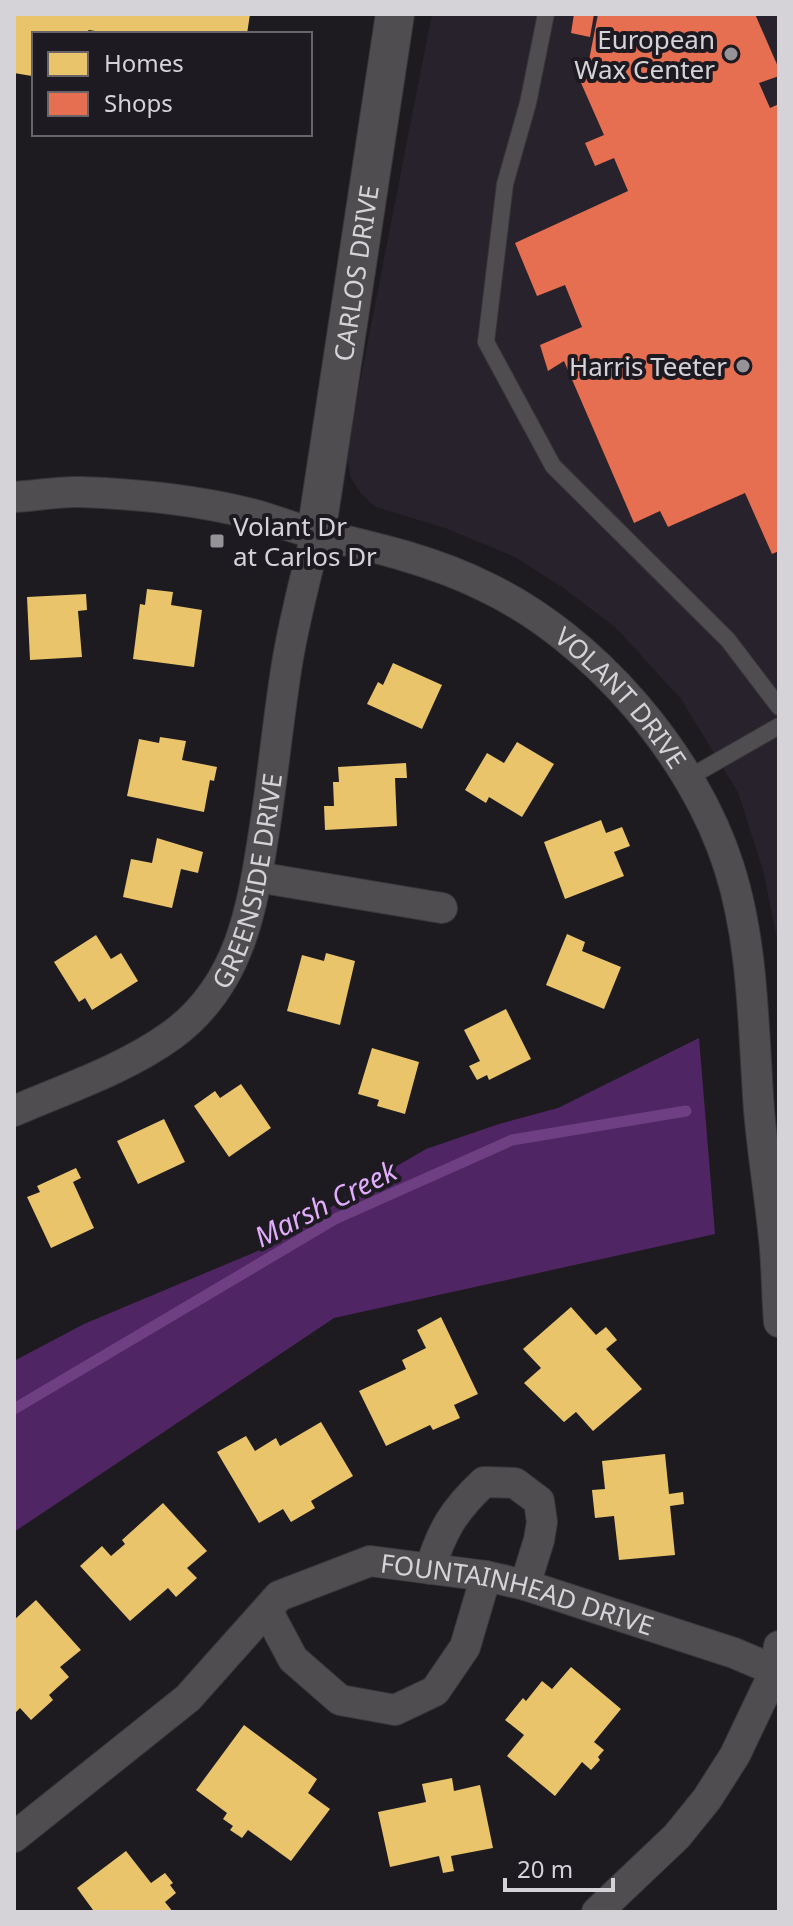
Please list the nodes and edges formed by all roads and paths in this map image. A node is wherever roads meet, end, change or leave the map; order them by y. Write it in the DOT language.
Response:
graph roads {
  1 [pos="395,14"];
  2 [pos="546,14"];
  3 [pos="14,497"];
  4 [pos="316,534"];
  5 [pos="779,707"];
  6 [pos="779,726"];
  7 [pos="688,778"];
  8 [pos="257,877"];
  9 [pos="442,908"];
  10 [pos="14,1111"];
  11 [pos="777,1248"];
  12 [pos="779,1322"];
  13 [pos="430,1569"];
  14 [pos="486,1576"];
  15 [pos="525,1585"];
  16 [pos="267,1610"];
  17 [pos="778,1663"];
  18 [pos="14,1837"];
  19 [pos="597,1912"];
  1 -- 4 [label="street, CARLOS DRIVE"];
  2 -- 5 [label="lane"];
  3 -- 4 [label="street, VOLANT DRIVE"];
  4 -- 7 [label="street, VOLANT DRIVE"];
  4 -- 8 [label="street, GREENSIDE DRIVE"];
  6 -- 7 [label="lane"];
  7 -- 11 [label="street, VOLANT DRIVE"];
  8 -- 9 [label="street"];
  8 -- 10 [label="street, GREENSIDE DRIVE"];
  11 -- 12 [label="street, VOLANT DRIVE"];
  13 -- 14 [label="street, FOUNTAINHEAD DRIVE"];
  13 -- 15 [label="street"];
  13 -- 16 [label="street, FOUNTAINHEAD DRIVE"];
  14 -- 15 [label="street, FOUNTAINHEAD DRIVE"];
  14 -- 16 [label="street"];
  15 -- 17 [label="street, FOUNTAINHEAD DRIVE"];
  16 -- 18 [label="street, FOUNTAINHEAD DRIVE"];
  17 -- 19 [label="street"];
}
